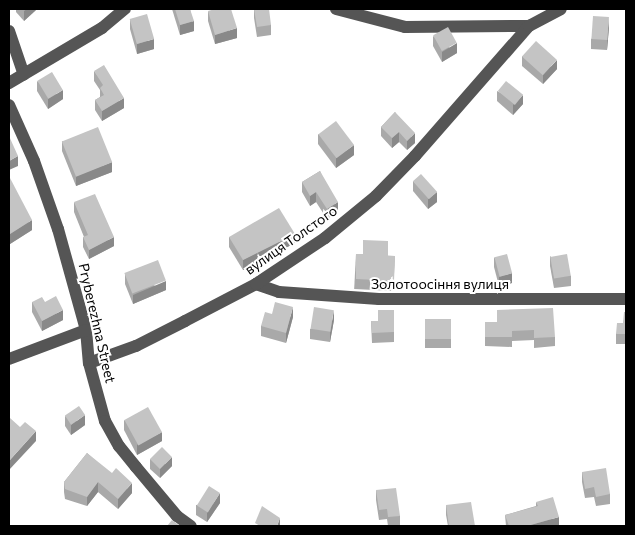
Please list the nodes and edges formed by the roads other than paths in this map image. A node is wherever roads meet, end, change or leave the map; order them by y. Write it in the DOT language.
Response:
graph roads {
  1 [pos="126,9"];
  2 [pos="336,9"];
  3 [pos="561,9"];
  4 [pos="529,26"];
  5 [pos="9,31"];
  6 [pos="24,75"];
  7 [pos="9,83"];
  8 [pos="9,105"];
  9 [pos="11,118"];
  10 [pos="256,284"];
  11 [pos="626,300"];
  12 [pos="86,330"];
  13 [pos="9,359"];
  14 [pos="89,363"];
  15 [pos="191,526"];
  1 -- 6 [label="street"];
  2 -- 4 [label="street"];
  3 -- 4 [label="street, вулиця Толстого"];
  4 -- 10 [label="street, вулиця Толстого"];
  5 -- 6 [label="street"];
  6 -- 7 [label="street"];
  8 -- 9 [label="street, Pryberezhna Street"];
  9 -- 12 [label="street, Pryberezhna Street"];
  10 -- 11 [label="street, Золотоосіння вулиця"];
  10 -- 14 [label="street, вулиця Толстого"];
  12 -- 13 [label="street"];
  12 -- 14 [label="street, Pryberezhna Street"];
  14 -- 15 [label="street, Pryberezhna Street"];
}
